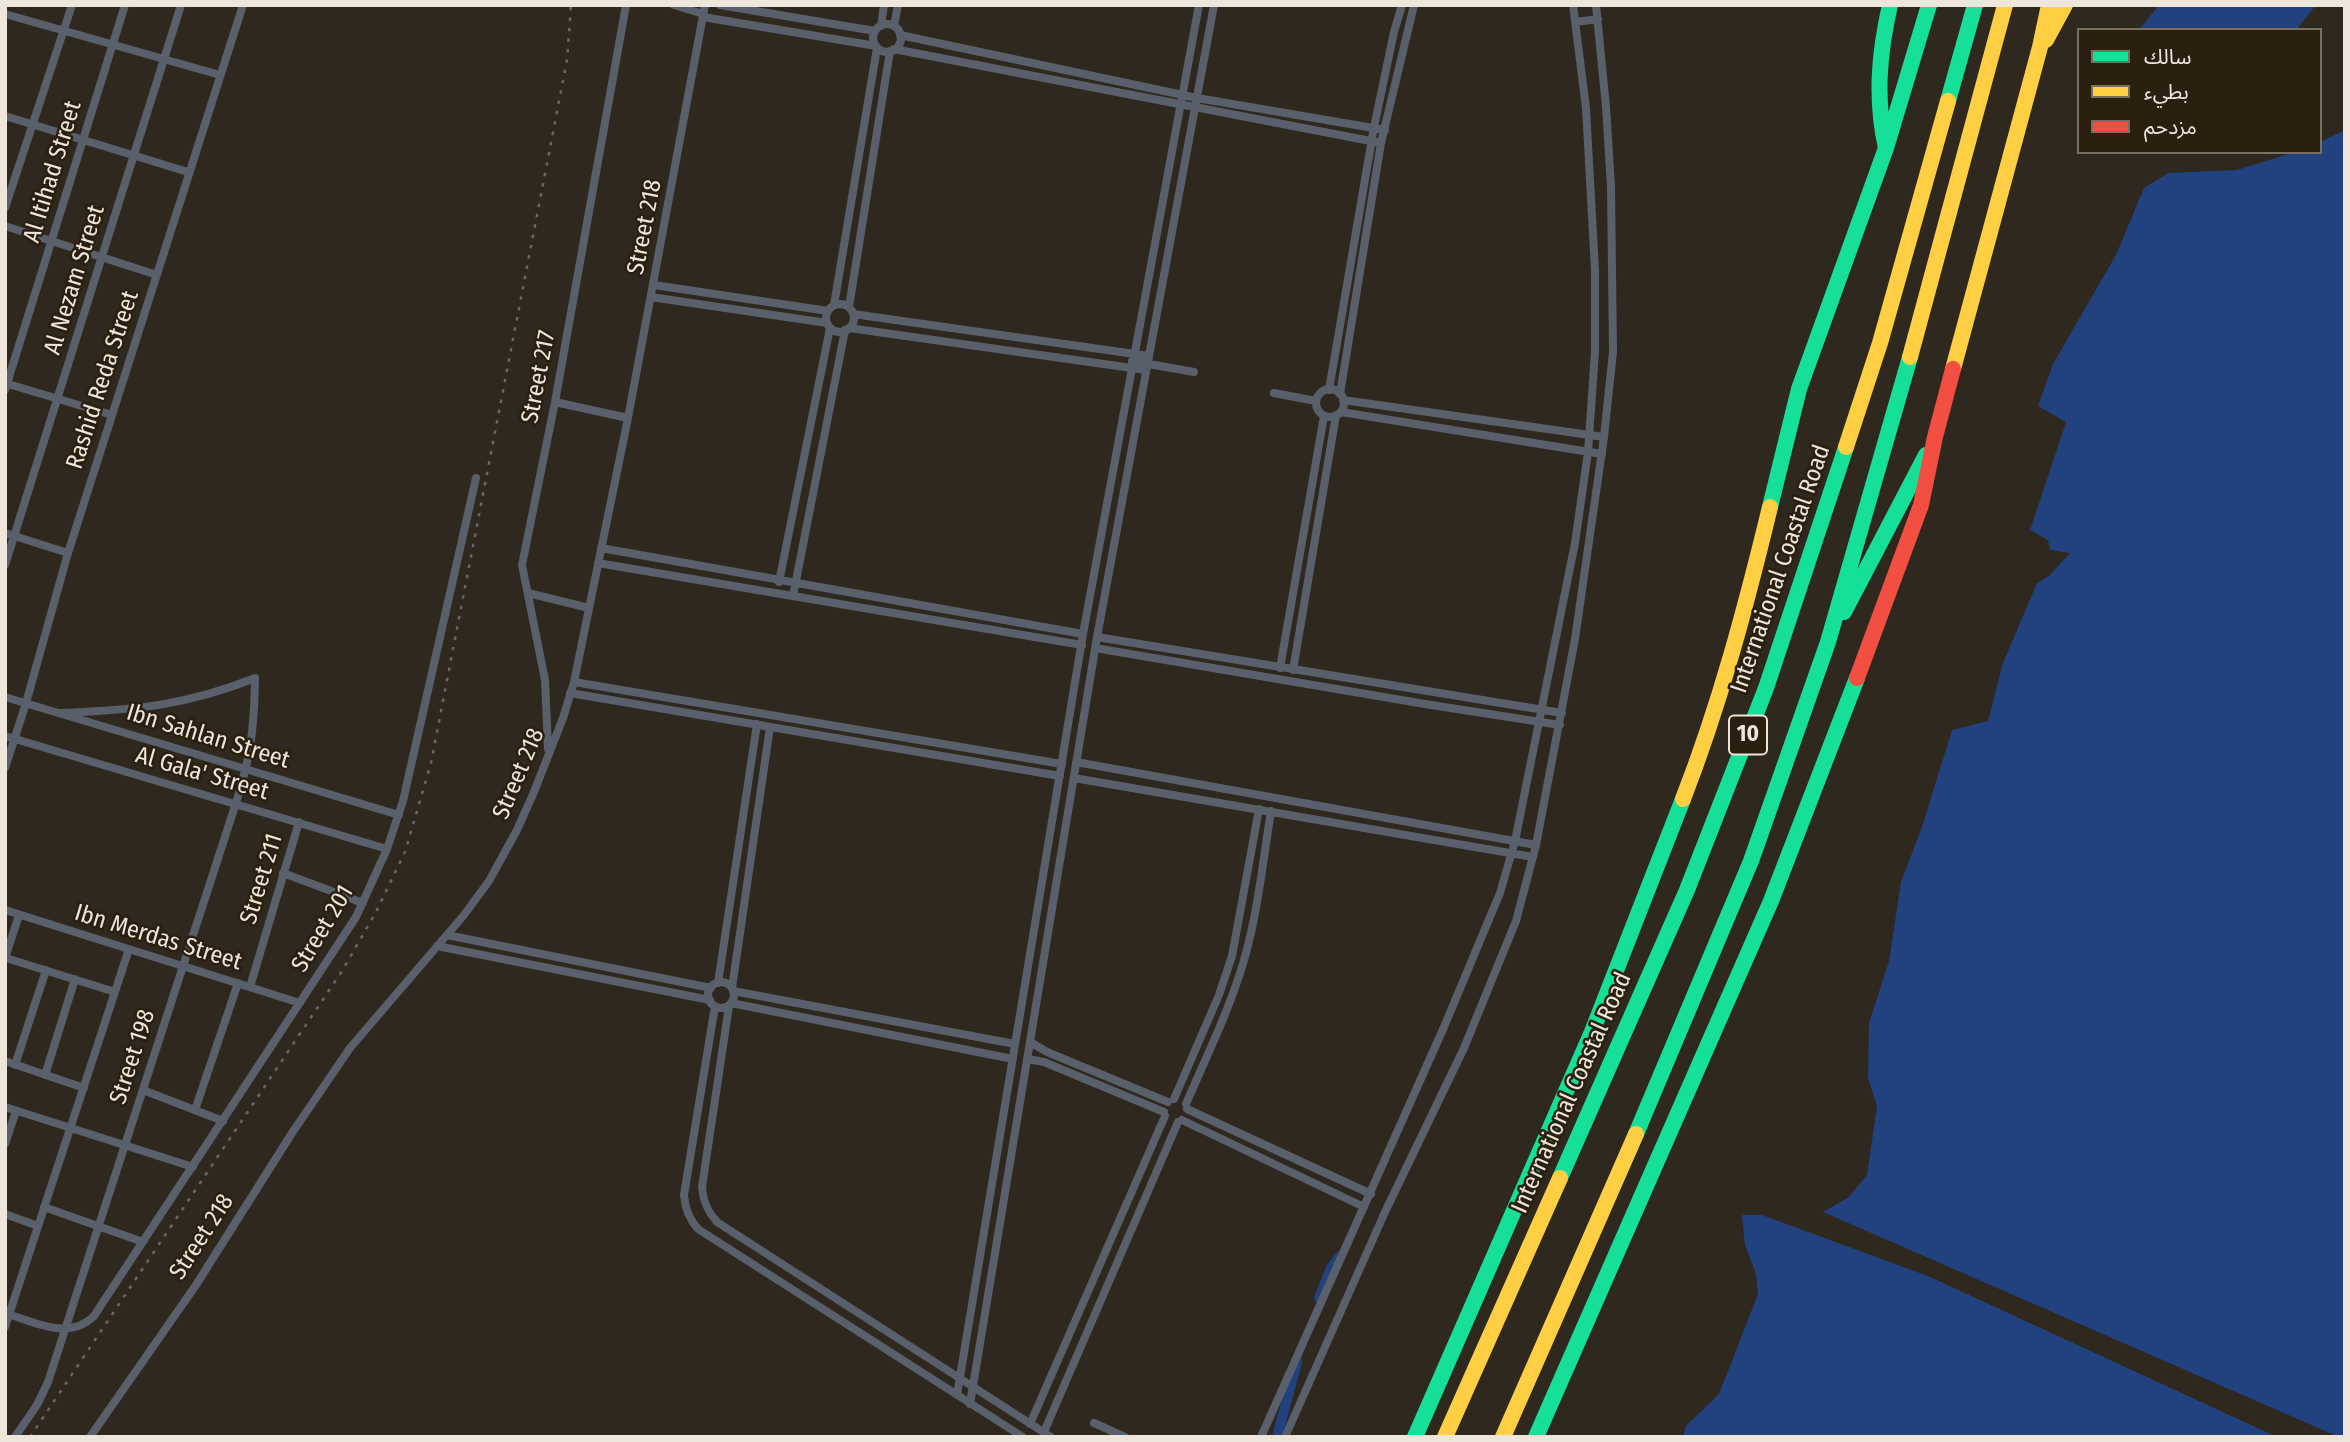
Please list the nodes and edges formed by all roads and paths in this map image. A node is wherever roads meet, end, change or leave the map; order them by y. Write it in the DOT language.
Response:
graph roads {
  1 [pos="72,5"];
  2 [pos="125,5"];
  3 [pos="181,5"];
  4 [pos="243,5"];
  5 [pos="626,5"];
  6 [pos="674,5"];
  7 [pos="720,5"];
  8 [pos="884,5"];
  9 [pos="898,5"];
  10 [pos="1199,5"];
  11 [pos="1214,5"];
  12 [pos="1402,5"];
  13 [pos="1414,5"];
  14 [pos="1573,5"];
  15 [pos="1596,5"];
  16 [pos="1929,5"];
  17 [pos="1975,5"];
  18 [pos="2005,5"];
  19 [pos="2049,5"];
  20 [pos="2065,5"];
  21 [pos="1891,9"];
  22 [pos="704,12"];
  23 [pos="5,13"];
  24 [pos="1598,19"];
  25 [pos="1576,22"];
  26 [pos="894,26"];
  27 [pos="878,28"];
  28 [pos="64,29"];
  29 [pos="900,35"];
  30 [pos="113,44"];
  31 [pos="876,47"];
  32 [pos="2040,47"];
  33 [pos="892,50"];
  34 [pos="164,59"];
  35 [pos="219,75"];
  36 [pos="1182,95"];
  37 [pos="1197,98"];
  38 [pos="1180,106"];
  39 [pos="1196,109"];
  40 [pos="5,116"];
  41 [pos="34,124"];
  42 [pos="1374,127"];
  43 [pos="1385,130"];
  44 [pos="82,139"];
  45 [pos="1376,143"];
  46 [pos="1886,148"];
  47 [pos="134,155"];
  48 [pos="188,173"];
  49 [pos="5,208"];
  50 [pos="5,226"];
  51 [pos="52,241"];
  52 [pos="102,257"];
  53 [pos="156,275"];
  54 [pos="653,285"];
  55 [pos="651,297"];
  56 [pos="831,308"];
  57 [pos="851,310"];
  58 [pos="829,326"];
  59 [pos="847,329"];
  60 [pos="1132,361"];
  61 [pos="1148,364"];
  62 [pos="1194,372"];
  63 [pos="6,386"];
  64 [pos="1329,390"];
  65 [pos="1274,393"];
  66 [pos="1342,397"];
  67 [pos="58,399"];
  68 [pos="1317,401"];
  69 [pos="555,402"];
  70 [pos="1338,414"];
  71 [pos="112,415"];
  72 [pos="1324,416"];
  73 [pos="628,418"];
  74 [pos="1589,435"];
  75 [pos="1604,437"];
  76 [pos="1935,437"];
  77 [pos="1588,452"];
  78 [pos="1602,454"];
  79 [pos="476,478"];
  80 [pos="5,533"];
  81 [pos="15,536"];
  82 [pos="601,548"];
  83 [pos="68,553"];
  84 [pos="598,563"];
  85 [pos="5,565"];
  86 [pos="779,580"];
  87 [pos="795,583"];
  88 [pos="528,593"];
  89 [pos="777,593"];
  90 [pos="793,596"];
  91 [pos="868,596"];
  92 [pos="589,608"];
  93 [pos="865,608"];
  94 [pos="1083,634"];
  95 [pos="1097,637"];
  96 [pos="1828,642"];
  97 [pos="1082,645"];
  98 [pos="1095,648"];
  99 [pos="1280,668"];
  100 [pos="1293,670"];
  101 [pos="574,682"];
  102 [pos="570,693"];
  103 [pos="5,697"];
  104 [pos="26,703"];
  105 [pos="717,706"];
  106 [pos="1542,709"];
  107 [pos="1562,712"];
  108 [pos="60,713"];
  109 [pos="716,717"];
  110 [pos="1539,721"];
  111 [pos="757,724"];
  112 [pos="1560,724"];
  113 [pos="770,726"];
  114 [pos="851,729"];
  115 [pos="5,736"];
  116 [pos="15,739"];
  117 [pos="849,740"];
  118 [pos="548,755"];
  119 [pos="1076,762"];
  120 [pos="1062,764"];
  121 [pos="5,768"];
  122 [pos="247,769"];
  123 [pos="1060,776"];
  124 [pos="1074,778"];
  125 [pos="236,803"];
  126 [pos="1259,810"];
  127 [pos="1270,811"];
  128 [pos="399,815"];
  129 [pos="299,822"];
  130 [pos="1515,841"];
  131 [pos="1536,845"];
  132 [pos="387,849"];
  133 [pos="1512,853"];
  134 [pos="1533,857"];
  135 [pos="284,873"];
  136 [pos="363,903"];
  137 [pos="5,910"];
  138 [pos="19,915"];
  139 [pos="447,935"];
  140 [pos="437,946"];
  141 [pos="129,949"];
  142 [pos="5,958"];
  143 [pos="183,966"];
  144 [pos="46,970"];
  145 [pos="75,979"];
  146 [pos="239,984"];
  147 [pos="715,985"];
  148 [pos="250,987"];
  149 [pos="732,990"];
  150 [pos="115,992"];
  151 [pos="300,1003"];
  152 [pos="712,1003"];
  153 [pos="730,1004"];
  154 [pos="1030,1042"];
  155 [pos="1015,1044"];
  156 [pos="1013,1059"];
  157 [pos="1027,1059"];
  158 [pos="5,1062"];
  159 [pos="15,1065"];
  160 [pos="45,1075"];
  161 [pos="84,1088"];
  162 [pos="143,1090"];
  163 [pos="1006,1100"];
  164 [pos="1171,1100"];
  165 [pos="1020,1107"];
  166 [pos="1186,1107"];
  167 [pos="5,1108"];
  168 [pos="195,1110"];
  169 [pos="16,1111"];
  170 [pos="1165,1114"];
  171 [pos="223,1121"];
  172 [pos="1180,1121"];
  173 [pos="70,1128"];
  174 [pos="5,1144"];
  175 [pos="125,1145"];
  176 [pos="193,1167"];
  177 [pos="1371,1194"];
  178 [pos="44,1207"];
  179 [pos="1364,1207"];
  180 [pos="5,1214"];
  181 [pos="38,1226"];
  182 [pos="98,1226"];
  183 [pos="144,1242"];
  184 [pos="7,1313"];
  185 [pos="5,1327"];
  186 [pos="65,1330"];
  187 [pos="960,1378"];
  188 [pos="973,1387"];
  189 [pos="957,1395"];
  190 [pos="970,1404"];
  191 [pos="1094,1423"];
  192 [pos="1030,1424"];
  193 [pos="1048,1434"];
  194 [pos="15,1437"];
  195 [pos="90,1437"];
  196 [pos="1023,1437"];
  197 [pos="1125,1437"];
  198 [pos="1261,1437"];
  199 [pos="1285,1437"];
  200 [pos="1415,1437"];
  201 [pos="1445,1437"];
  202 [pos="1503,1437"];
  203 [pos="1536,1437"];
  1 -- 28 [label="street"];
  2 -- 30 [label="street, Al Itihad Street"];
  3 -- 34 [label="street, Al Nezam Street"];
  4 -- 35 [label="street, Rashid Reda Street"];
  5 -- 69 [label="street, Street 217"];
  6 -- 22 [label="street"];
  7 -- 27 [label="street"];
  8 -- 27 [label="street"];
  9 -- 26 [label="street"];
  10 -- 36 [label="street"];
  11 -- 37 [label="street"];
  12 -- 42 [label="street"];
  13 -- 43 [label="street"];
  14 -- 25 [label="street"];
  15 -- 24 [label="street"];
  16 -- 46 [label="highway, International Coastal Road / 10"];
  17 -- 201 [label="highway, International Coastal Road / 10"];
  18 -- 96 [label="highway, 10"];
  19 -- 32 [label="highway"];
  20 -- 32 [label="highway"];
  21 -- 46 [label="highway"];
  22 -- 31 [label="street"];
  22 -- 54 [label="street, Street 218"];
  23 -- 28 [label="street"];
  24 -- 25 [label="street"];
  24 -- 75 [label="street"];
  25 -- 74 [label="street"];
  26 -- 27 [label="street"];
  26 -- 29 [label="street"];
  27 -- 31 [label="street"];
  28 -- 30 [label="street"];
  28 -- 41 [label="street"];
  29 -- 33 [label="street"];
  29 -- 36 [label="street"];
  30 -- 34 [label="street"];
  30 -- 44 [label="street, Al Itihad Street"];
  31 -- 33 [label="street"];
  31 -- 56 [label="street"];
  32 -- 76 [label="highway"];
  33 -- 38 [label="street"];
  33 -- 57 [label="street"];
  34 -- 35 [label="street"];
  34 -- 47 [label="street, Al Nezam Street"];
  35 -- 48 [label="street, Rashid Reda Street"];
  36 -- 37 [label="street"];
  36 -- 38 [label="street"];
  37 -- 39 [label="street"];
  37 -- 42 [label="street"];
  38 -- 39 [label="street"];
  38 -- 60 [label="street"];
  39 -- 45 [label="street"];
  39 -- 61 [label="street"];
  40 -- 41 [label="street"];
  41 -- 44 [label="street"];
  41 -- 49 [label="street"];
  42 -- 43 [label="street"];
  42 -- 45 [label="street"];
  43 -- 45 [label="street"];
  44 -- 47 [label="street"];
  44 -- 51 [label="street, Al Itihad Street"];
  45 -- 64 [label="street"];
  45 -- 66 [label="street"];
  46 -- 200 [label="highway, International Coastal Road / 10"];
  47 -- 48 [label="street"];
  47 -- 52 [label="street, Al Nezam Street"];
  48 -- 53 [label="street, Rashid Reda Street"];
  50 -- 51 [label="street"];
  51 -- 52 [label="street"];
  51 -- 63 [label="street, Al Itihad Street"];
  52 -- 53 [label="street"];
  52 -- 67 [label="street, Al Nezam Street"];
  53 -- 71 [label="street, Rashid Reda Street"];
  54 -- 55 [label="street, Street 218"];
  54 -- 56 [label="street"];
  55 -- 58 [label="street"];
  55 -- 73 [label="street, Street 218"];
  56 -- 57 [label="street"];
  56 -- 58 [label="street"];
  57 -- 59 [label="street"];
  57 -- 60 [label="street"];
  58 -- 59 [label="street"];
  58 -- 86 [label="street"];
  59 -- 60 [label="street"];
  59 -- 87 [label="street"];
  60 -- 61 [label="street"];
  60 -- 61 [label="street"];
  60 -- 94 [label="street"];
  61 -- 62 [label="street"];
  61 -- 95 [label="street"];
  63 -- 67 [label="street"];
  64 -- 66 [label="street"];
  64 -- 68 [label="street"];
  65 -- 68 [label="street"];
  66 -- 70 [label="street"];
  66 -- 74 [label="street"];
  67 -- 71 [label="street"];
  67 -- 81 [label="street, Al Nezam Street"];
  68 -- 72 [label="street"];
  69 -- 73 [label="street"];
  69 -- 88 [label="street, Street 217"];
  70 -- 72 [label="street"];
  70 -- 77 [label="street"];
  70 -- 100 [label="street"];
  71 -- 83 [label="street, Rashid Reda Street"];
  72 -- 99 [label="street"];
  73 -- 82 [label="street, Street 218"];
  74 -- 75 [label="street"];
  74 -- 77 [label="street"];
  75 -- 78 [label="street"];
  76 -- 96 [label="highway"];
  76 -- 203 [label="highway"];
  77 -- 78 [label="street"];
  77 -- 106 [label="street"];
  78 -- 107 [label="street"];
  79 -- 128 [label="street, Street 201"];
  80 -- 81 [label="street"];
  81 -- 83 [label="street"];
  81 -- 85 [label="street, Al Nezam Street"];
  82 -- 84 [label="street, Street 218"];
  82 -- 86 [label="street"];
  83 -- 104 [label="street, Rashid Reda Street"];
  84 -- 89 [label="street"];
  84 -- 92 [label="street, Street 218"];
  86 -- 87 [label="street"];
  86 -- 89 [label="street"];
  87 -- 90 [label="street"];
  87 -- 91 [label="street"];
  88 -- 92 [label="street"];
  88 -- 118 [label="street, Street 217"];
  89 -- 90 [label="street"];
  90 -- 93 [label="street"];
  91 -- 93 [label="street"];
  91 -- 94 [label="street"];
  92 -- 101 [label="street, Street 218"];
  93 -- 97 [label="street"];
  94 -- 97 [label="street"];
  95 -- 98 [label="street"];
  95 -- 99 [label="street"];
  96 -- 202 [label="highway, 10"];
  97 -- 120 [label="street"];
  98 -- 110 [label="street"];
  98 -- 119 [label="street"];
  99 -- 100 [label="street"];
  100 -- 106 [label="street"];
  101 -- 102 [label="street, Street 218"];
  101 -- 105 [label="street"];
  102 -- 109 [label="street"];
  102 -- 118 [label="street, Street 218"];
  103 -- 104 [label="street, Ibn Sahlan Street"];
  104 -- 108 [label="street, Ibn Sahlan Street"];
  104 -- 116 [label="street, Rashid Reda Street"];
  105 -- 109 [label="street"];
  105 -- 114 [label="street"];
  106 -- 107 [label="street"];
  106 -- 110 [label="street"];
  107 -- 112 [label="street"];
  108 -- 122 [label="street, Ibn Sahlan Street"];
  108 -- 122 [label="street, Street 198"];
  109 -- 111 [label="street"];
  110 -- 112 [label="street"];
  110 -- 130 [label="street"];
  111 -- 113 [label="street"];
  111 -- 147 [label="street"];
  112 -- 131 [label="street"];
  113 -- 117 [label="street"];
  113 -- 149 [label="street"];
  114 -- 117 [label="street"];
  114 -- 120 [label="street"];
  115 -- 116 [label="street, Al Gala' Street"];
  116 -- 121 [label="street, Rashid Reda Street"];
  116 -- 125 [label="street, Al Gala' Street"];
  117 -- 123 [label="street"];
  118 -- 139 [label="street, Street 218"];
  119 -- 124 [label="street"];
  119 -- 130 [label="street"];
  120 -- 123 [label="street"];
  122 -- 125 [label="street, Street 198"];
  122 -- 128 [label="street, Ibn Sahlan Street"];
  123 -- 155 [label="street"];
  124 -- 126 [label="street"];
  124 -- 154 [label="street"];
  125 -- 129 [label="street, Al Gala' Street"];
  125 -- 143 [label="street, Street 198"];
  126 -- 127 [label="street"];
  126 -- 164 [label="street"];
  127 -- 133 [label="street"];
  127 -- 166 [label="street"];
  128 -- 132 [label="street, Street 201"];
  129 -- 132 [label="street, Al Gala' Street"];
  129 -- 135 [label="street, Street 211"];
  130 -- 131 [label="street"];
  130 -- 133 [label="street"];
  131 -- 134 [label="street"];
  132 -- 136 [label="street, Street 201"];
  133 -- 134 [label="street"];
  133 -- 177 [label="street"];
  134 -- 199 [label="street"];
  135 -- 136 [label="street"];
  135 -- 148 [label="street, Street 211"];
  136 -- 151 [label="street, Street 201"];
  137 -- 138 [label="street, Ibn Merdas Street"];
  138 -- 141 [label="street, Ibn Merdas Street"];
  138 -- 142 [label="street"];
  139 -- 140 [label="street, Street 218"];
  139 -- 147 [label="street"];
  140 -- 152 [label="street"];
  140 -- 195 [label="street, Street 218"];
  141 -- 143 [label="street, Ibn Merdas Street"];
  141 -- 150 [label="street"];
  142 -- 144 [label="street"];
  143 -- 146 [label="street, Ibn Merdas Street"];
  143 -- 162 [label="street, Street 198"];
  144 -- 145 [label="street"];
  144 -- 159 [label="street"];
  145 -- 150 [label="street"];
  145 -- 160 [label="street"];
  146 -- 148 [label="street, Ibn Merdas Street"];
  146 -- 168 [label="street"];
  147 -- 149 [label="street"];
  147 -- 152 [label="street"];
  148 -- 151 [label="street, Ibn Merdas Street"];
  149 -- 153 [label="street"];
  149 -- 155 [label="street"];
  150 -- 161 [label="street"];
  151 -- 171 [label="street, Street 201"];
  152 -- 153 [label="street"];
  152 -- 189 [label="street"];
  153 -- 156 [label="street"];
  153 -- 187 [label="street"];
  154 -- 157 [label="street"];
  154 -- 164 [label="street"];
  155 -- 156 [label="street"];
  156 -- 163 [label="street"];
  157 -- 165 [label="street"];
  157 -- 170 [label="street"];
  158 -- 159 [label="street"];
  159 -- 160 [label="street"];
  160 -- 161 [label="street"];
  161 -- 173 [label="street"];
  162 -- 168 [label="street"];
  162 -- 175 [label="street, Street 198"];
  163 -- 165 [label="street"];
  163 -- 187 [label="street"];
  164 -- 166 [label="street"];
  164 -- 170 [label="street"];
  165 -- 188 [label="street"];
  166 -- 172 [label="street"];
  166 -- 177 [label="street"];
  167 -- 169 [label="street"];
  168 -- 171 [label="street"];
  169 -- 173 [label="street"];
  169 -- 174 [label="street"];
  170 -- 172 [label="street"];
  170 -- 192 [label="street"];
  171 -- 176 [label="street, Street 201"];
  172 -- 179 [label="street"];
  172 -- 193 [label="street"];
  173 -- 175 [label="street"];
  173 -- 178 [label="street"];
  175 -- 176 [label="street"];
  175 -- 182 [label="street, Street 198"];
  176 -- 183 [label="street, Street 201"];
  177 -- 179 [label="street"];
  178 -- 181 [label="street"];
  178 -- 182 [label="street"];
  179 -- 198 [label="street"];
  180 -- 181 [label="street"];
  181 -- 184 [label="street"];
  182 -- 183 [label="street"];
  182 -- 186 [label="street, Street 198"];
  183 -- 186 [label="street, Street 201"];
  184 -- 185 [label="street"];
  184 -- 186 [label="street"];
  186 -- 194 [label="street, Street 198"];
  187 -- 188 [label="street"];
  187 -- 189 [label="street"];
  188 -- 190 [label="street"];
  188 -- 192 [label="street"];
  189 -- 190 [label="street"];
  190 -- 196 [label="street"];
  191 -- 197 [label="street"];
  192 -- 193 [label="street"];
}
